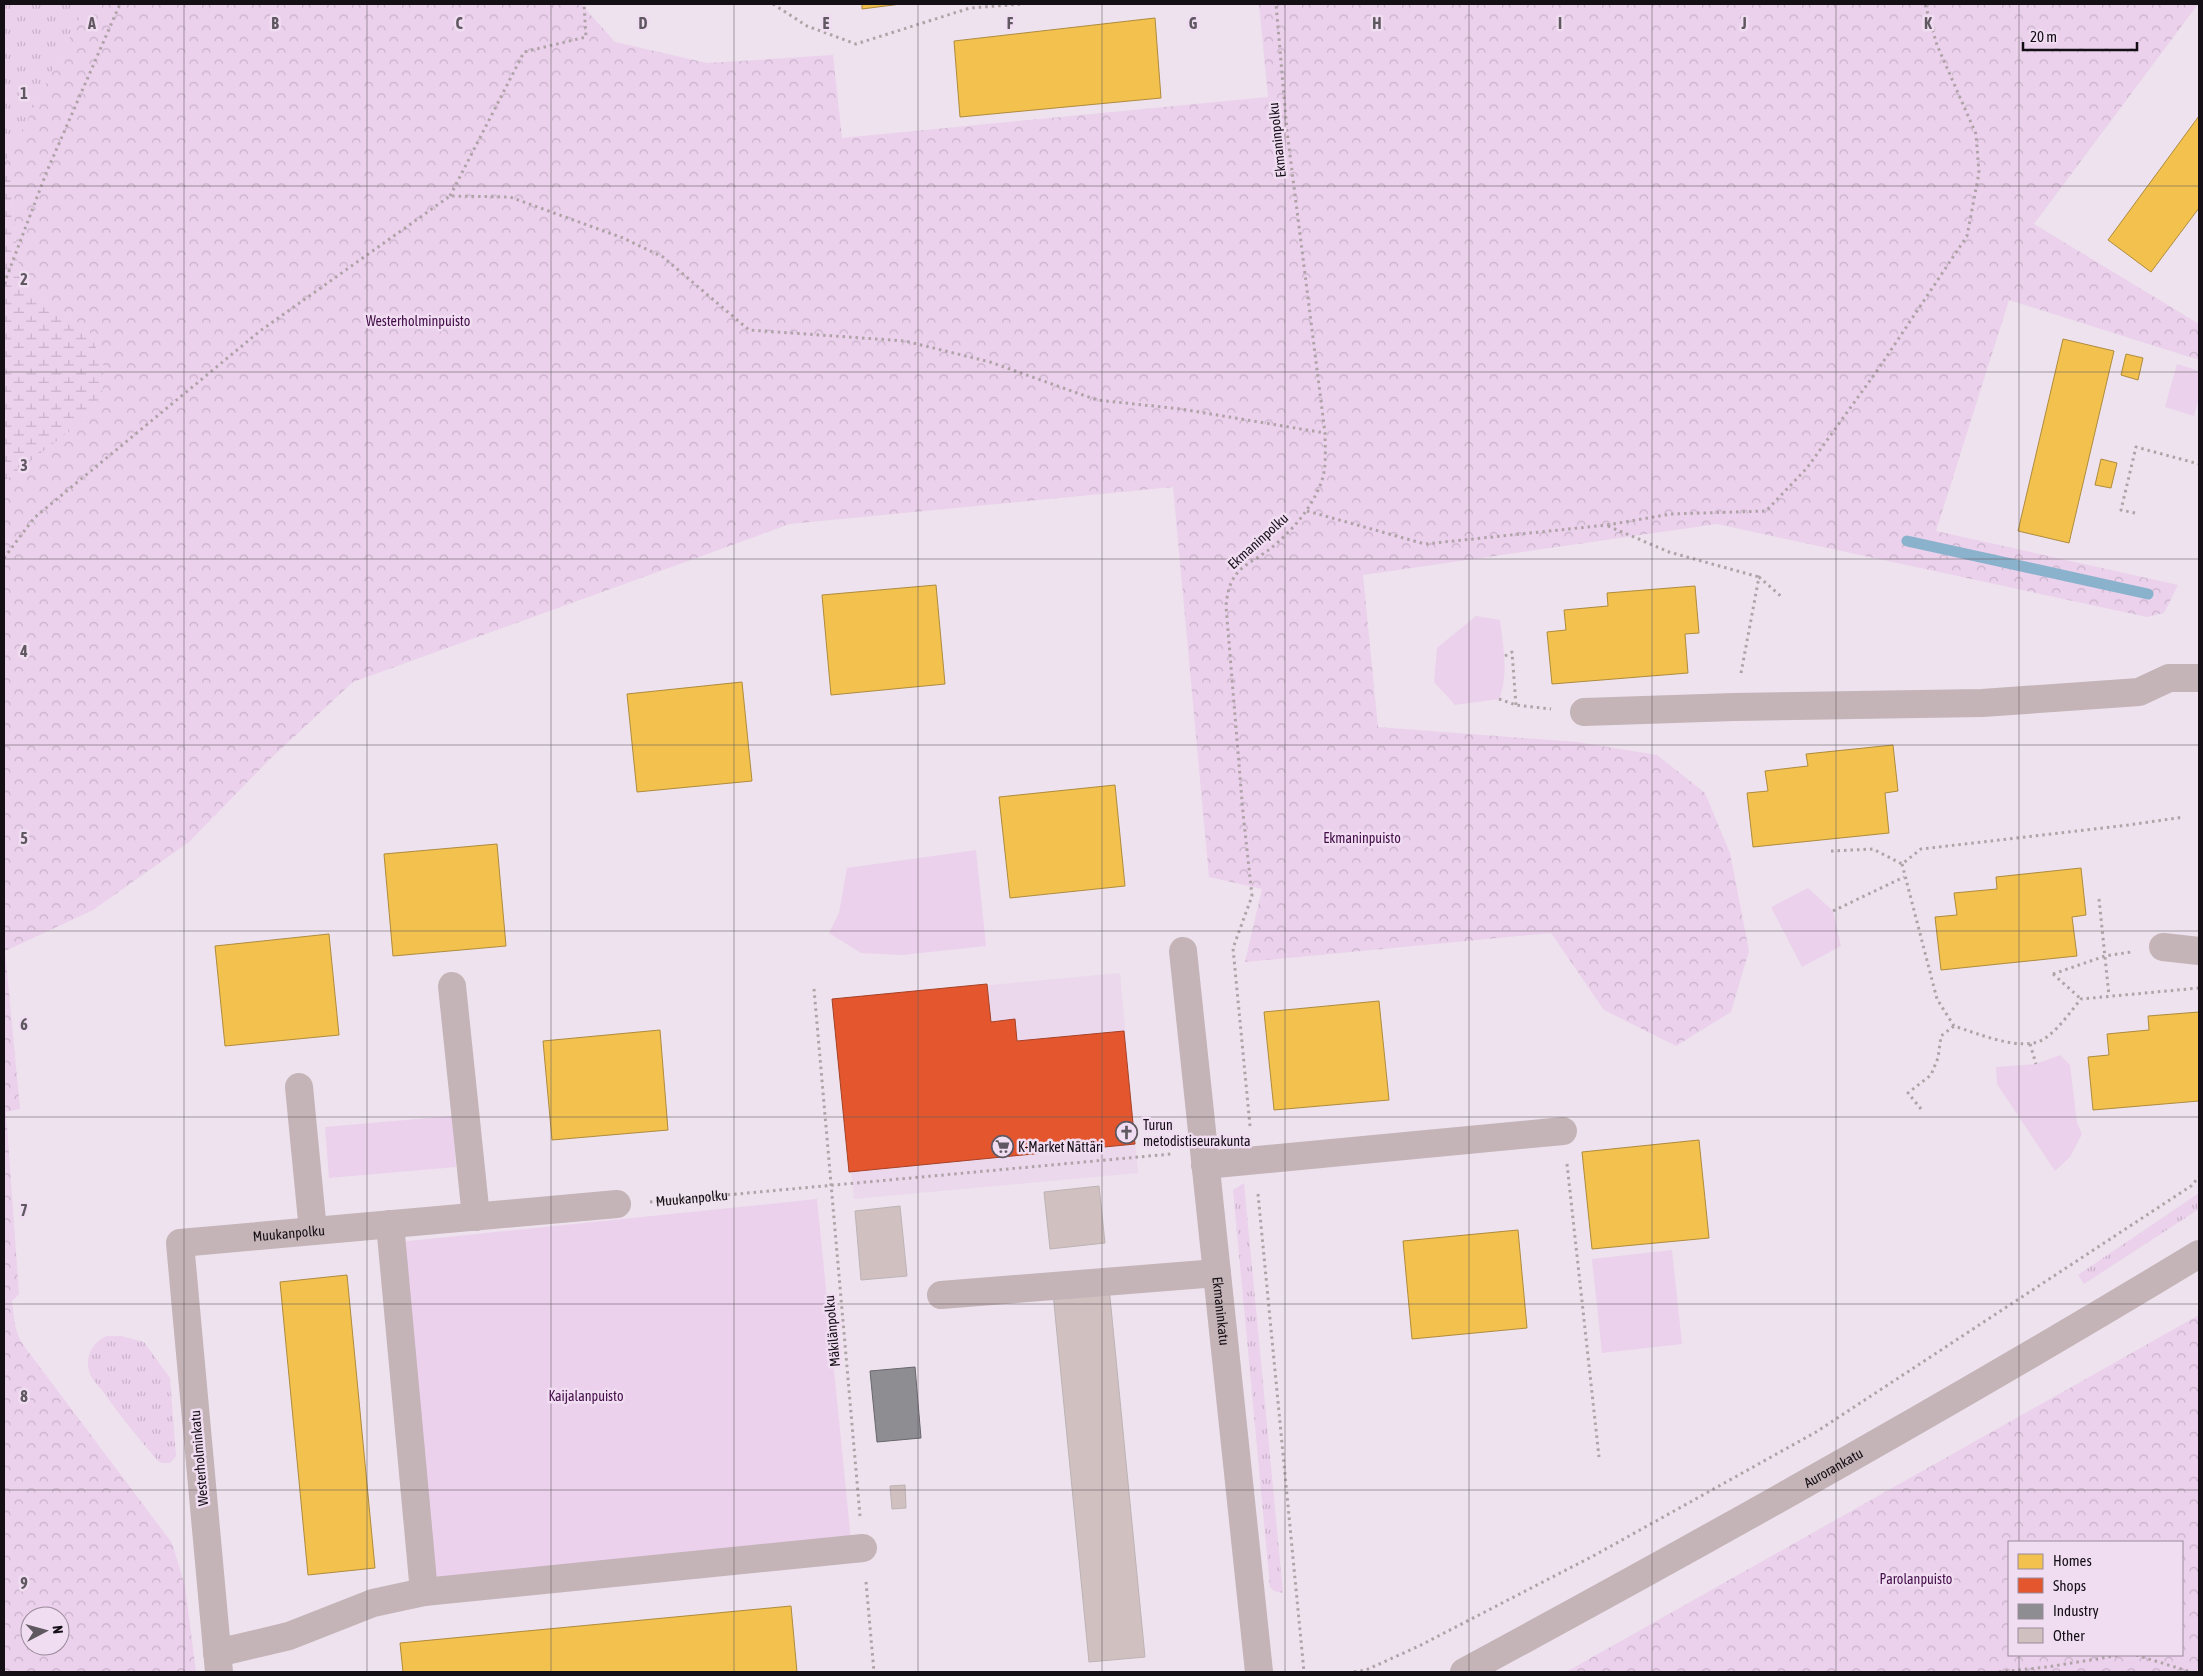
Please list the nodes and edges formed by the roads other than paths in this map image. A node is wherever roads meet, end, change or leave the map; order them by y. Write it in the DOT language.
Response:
graph roads {
  1 [pos="2199,678"];
  2 [pos="1584,712"];
  3 [pos="2163,947"];
  4 [pos="1183,951"];
  5 [pos="2199,951"];
  6 [pos="452,986"];
  7 [pos="300,1087"];
  8 [pos="1564,1131"];
  9 [pos="1205,1158"];
  10 [pos="617,1204"];
  11 [pos="476,1217"];
  12 [pos="390,1224"];
  13 [pos="313,1231"];
  14 [pos="180,1243"];
  15 [pos="2199,1254"];
  16 [pos="1217,1273"];
  17 [pos="942,1295"];
  18 [pos="863,1548"];
  19 [pos="424,1592"];
  20 [pos="218,1662"];
  21 [pos="1259,1672"];
  22 [pos="1464,1672"];
  1 -- 2 [label="street"];
  3 -- 5 [label="street"];
  4 -- 9 [label="street, Ekmaninkatu"];
  6 -- 11 [label="street"];
  7 -- 13 [label="street"];
  8 -- 9 [label="street"];
  9 -- 16 [label="street, Ekmaninkatu"];
  10 -- 11 [label="street, Muukanpolku"];
  11 -- 12 [label="street, Muukanpolku"];
  12 -- 13 [label="street, Muukanpolku"];
  12 -- 19 [label="street"];
  13 -- 14 [label="street, Muukanpolku"];
  14 -- 20 [label="street, Westerholminkatu"];
  15 -- 22 [label="street, Aurorankatu"];
  16 -- 17 [label="street"];
  16 -- 21 [label="street, Ekmaninkatu"];
  18 -- 19 [label="street"];
  19 -- 20 [label="street"];
}
